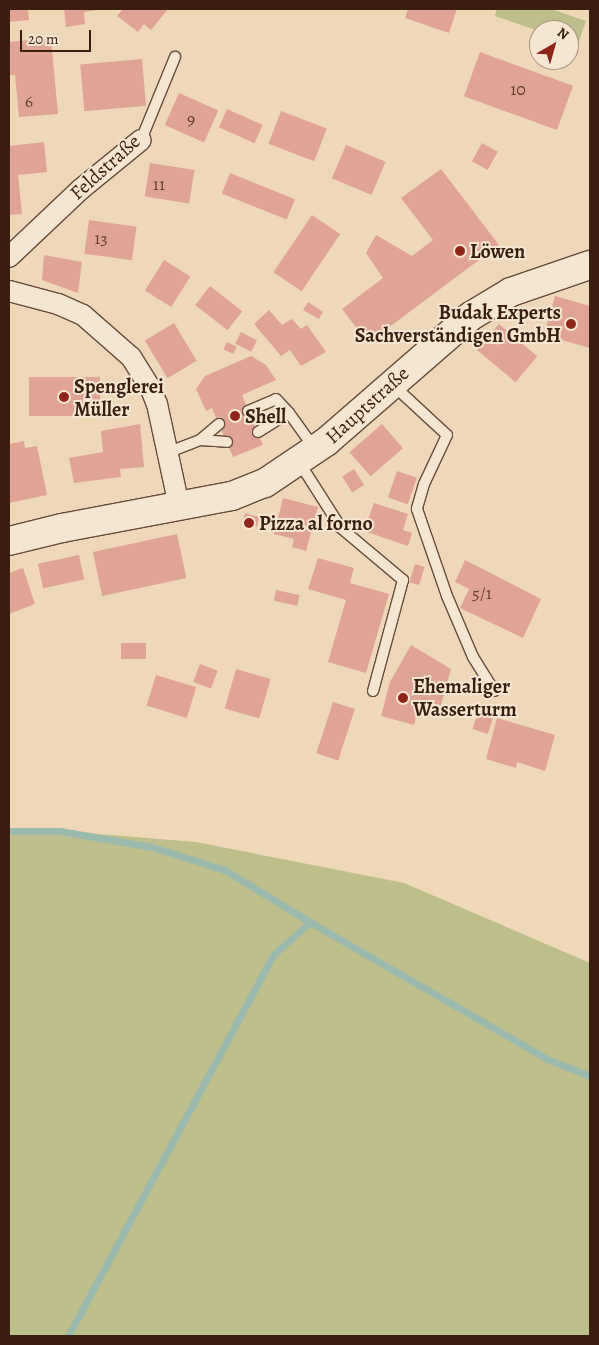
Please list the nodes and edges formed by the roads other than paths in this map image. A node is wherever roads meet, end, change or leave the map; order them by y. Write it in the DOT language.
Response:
graph roads {
  1 [pos="175,58"];
  2 [pos="141,140"];
  3 [pos="9,257"];
  4 [pos="590,265"];
  5 [pos="9,291"];
  6 [pos="392,384"];
  7 [pos="248,411"];
  8 [pos="289,414"];
  9 [pos="219,424"];
  10 [pos="258,432"];
  11 [pos="200,440"];
  12 [pos="227,442"];
  13 [pos="169,452"];
  14 [pos="308,456"];
  15 [pos="179,506"];
  16 [pos="9,541"];
  17 [pos="373,691"];
  18 [pos="494,691"];
  1 -- 2 [label="lane, Feldstraße"];
  2 -- 3 [label="street, Feldstraße"];
  4 -- 6 [label="main road, Hauptstraße"];
  5 -- 13 [label="street"];
  6 -- 14 [label="main road, Hauptstraße"];
  6 -- 18 [label="lane"];
  7 -- 8 [label="lane"];
  8 -- 10 [label="lane"];
  8 -- 14 [label="lane"];
  9 -- 11 [label="lane"];
  11 -- 12 [label="lane"];
  11 -- 13 [label="lane"];
  13 -- 15 [label="street"];
  14 -- 15 [label="main road, Hauptstraße"];
  14 -- 17 [label="lane"];
  15 -- 16 [label="main road, Hauptstraße"];
}
